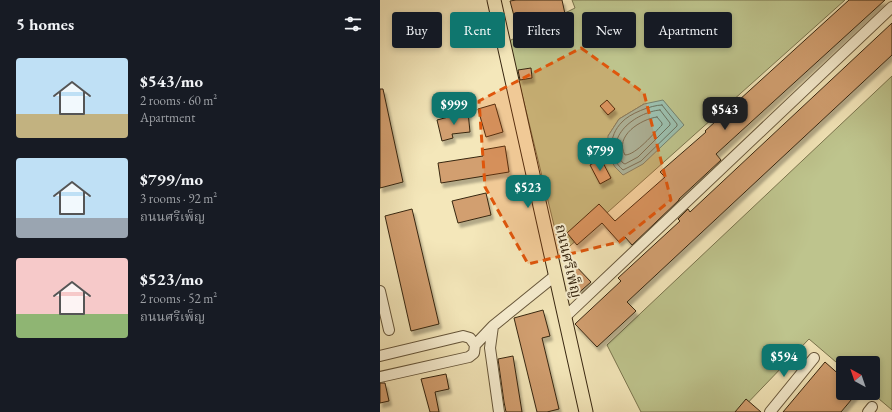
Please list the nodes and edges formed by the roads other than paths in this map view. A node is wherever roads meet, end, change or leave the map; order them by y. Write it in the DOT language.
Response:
graph roads {
  1 [pos="494,0"];
  2 [pos="892,7"];
  3 [pos="556,275"];
  4 [pos="380,291"];
  5 [pos="565,317"];
  6 [pos="493,326"];
  7 [pos="390,330"];
  8 [pos="475,345"];
  9 [pos="380,356"];
  10 [pos="814,358"];
  11 [pos="380,377"];
  12 [pos="499,412"];
  13 [pos="586,412"];
  14 [pos="770,412"];
  1 -- 3 [label="main road, ถนนศรีเพ็ญ"];
  2 -- 5 [label="street"];
  3 -- 5 [label="main road, ถนนศรีเพ็ญ"];
  3 -- 6 [label="street"];
  4 -- 7 [label="street"];
  5 -- 13 [label="main road, ถนนศรีเพ็ญ"];
  6 -- 8 [label="street"];
  6 -- 12 [label="street"];
  8 -- 9 [label="street"];
  8 -- 11 [label="street"];
  10 -- 14 [label="street"];
}
